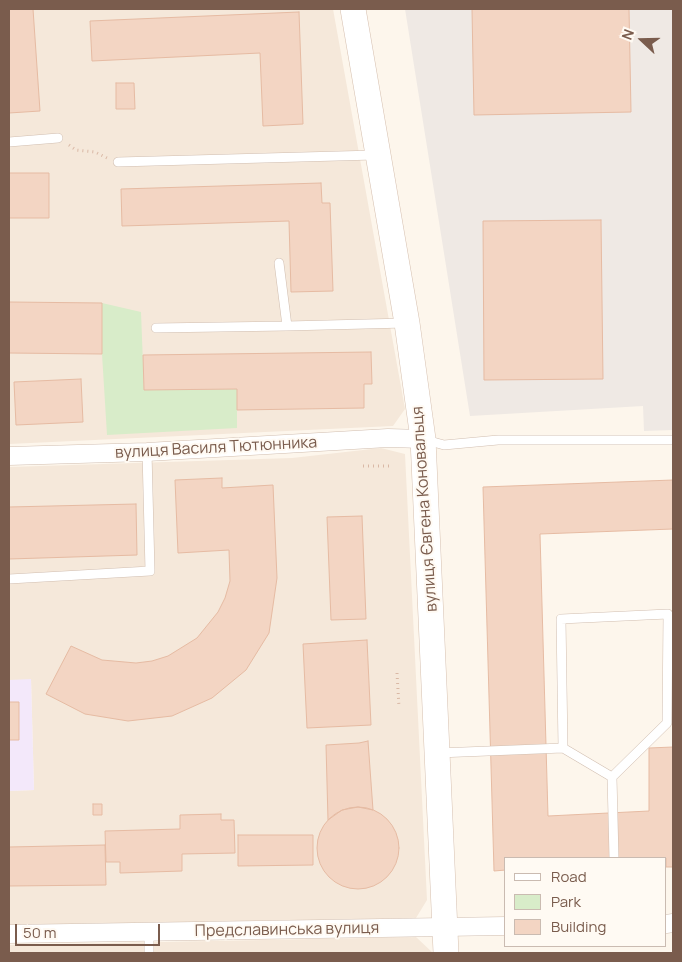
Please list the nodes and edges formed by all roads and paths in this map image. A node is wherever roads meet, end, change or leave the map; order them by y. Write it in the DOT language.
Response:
graph roads {
  1 [pos="353,9"];
  2 [pos="58,138"];
  3 [pos="9,142"];
  4 [pos="378,155"];
  5 [pos="118,162"];
  6 [pos="279,262"];
  7 [pos="407,323"];
  8 [pos="286,326"];
  9 [pos="156,328"];
  10 [pos="423,439"];
  11 [pos="673,440"];
  12 [pos="147,452"];
  13 [pos="9,456"];
  14 [pos="363,466"];
  15 [pos="391,466"];
  16 [pos="9,579"];
  17 [pos="397,673"];
  18 [pos="399,707"];
  19 [pos="563,748"];
  20 [pos="438,753"];
  21 [pos="612,777"];
  22 [pos="614,857"];
  23 [pos="504,926"];
  24 [pos="446,927"];
  25 [pos="149,932"];
  26 [pos="9,934"];
  27 [pos="149,953"];
  28 [pos="446,953"];
  1 -- 4 [label="main road, вулиця Євгена Коновальця"];
  2 -- 3 [label="lane"];
  2 -- 5 [label="path"];
  4 -- 5 [label="lane"];
  4 -- 7 [label="main road, вулиця Євгена Коновальця"];
  6 -- 8 [label="lane"];
  7 -- 8 [label="lane"];
  7 -- 10 [label="main road, вулиця Євгена Коновальця"];
  8 -- 9 [label="lane"];
  10 -- 11 [label="lane"];
  10 -- 12 [label="street, вулиця Василя Тютюнника"];
  10 -- 20 [label="main road, вулиця Євгена Коновальця"];
  12 -- 13 [label="street, вулиця Василя Тютюнника"];
  12 -- 16 [label="lane"];
  14 -- 15 [label="path"];
  17 -- 18 [label="path"];
  19 -- 20 [label="lane"];
  19 -- 21 [label="lane"];
  19 -- 21 [label="lane"];
  20 -- 24 [label="main road, вулиця Євгена Коновальця"];
  21 -- 22 [label="lane"];
  23 -- 24 [label="street, Предславинська вулиця"];
  24 -- 25 [label="street, Предславинська вулиця"];
  24 -- 28 [label="main road, вулиця Євгена Коновальця"];
  25 -- 26 [label="street, Предславинська вулиця"];
  25 -- 27 [label="lane"];
}
